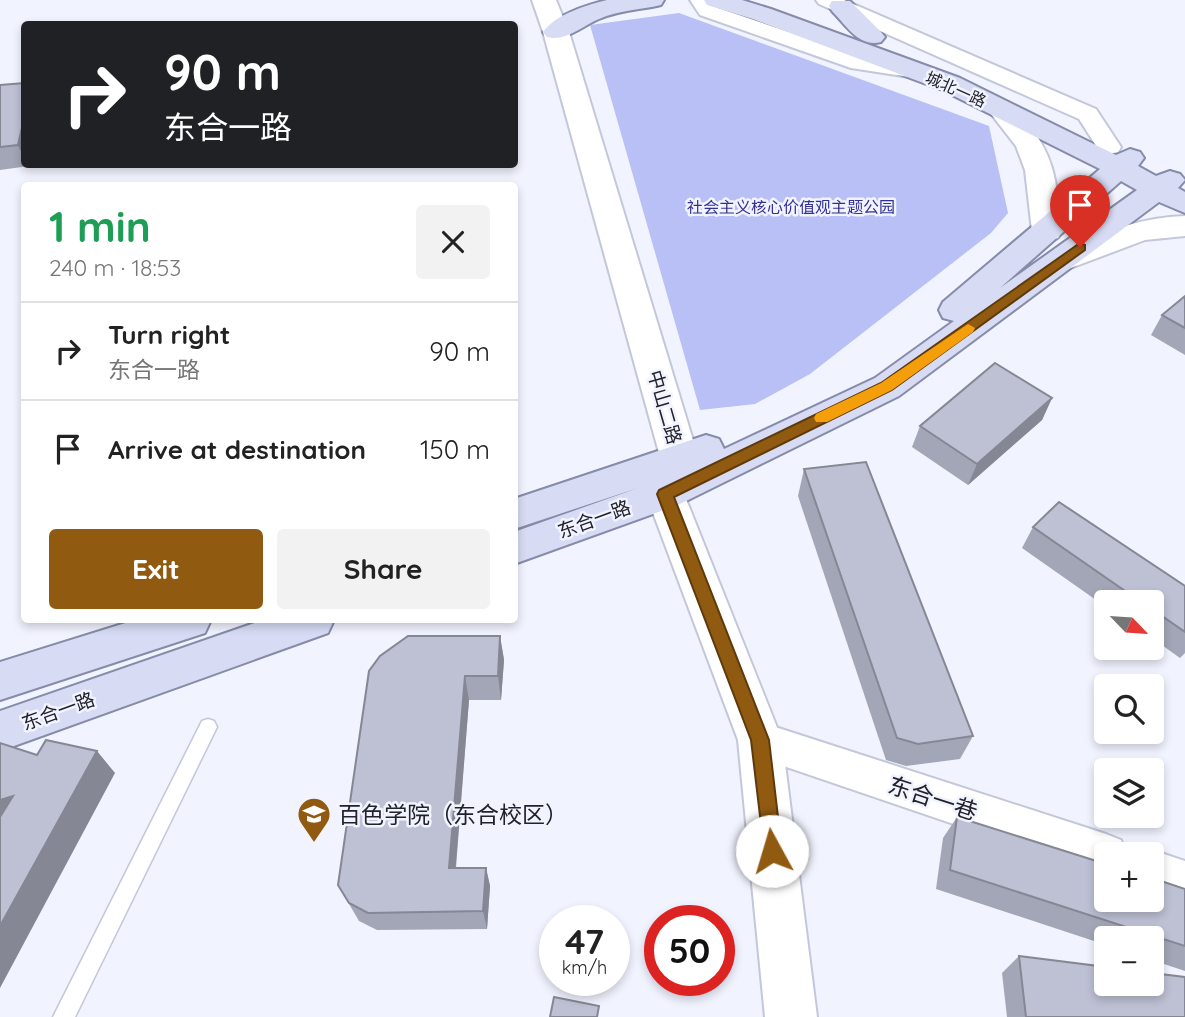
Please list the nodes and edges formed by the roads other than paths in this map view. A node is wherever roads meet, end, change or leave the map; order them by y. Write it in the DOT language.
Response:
graph roads {
  1 [pos="652,0"];
  2 [pos="700,0"];
  3 [pos="716,0"];
  4 [pos="779,0"];
  5 [pos="834,3"];
  6 [pos="550,16"];
  7 [pos="872,37"];
  8 [pos="916,71"];
  9 [pos="1002,110"];
  10 [pos="1120,157"];
  11 [pos="1175,190"];
  12 [pos="1185,226"];
  13 [pos="1054,246"];
  14 [pos="672,477"];
  15 [pos="518,513"];
  16 [pos="518,546"];
  17 [pos="181,623"];
  18 [pos="305,623"];
  19 [pos="0,681"];
  20 [pos="208,727"];
  21 [pos="0,731"];
  22 [pos="760,740"];
  23 [pos="1094,851"];
  24 [pos="1164,875"];
  25 [pos="1185,882"];
  26 [pos="64,1017"];
  27 [pos="791,1017"];
  1 -- 6 [label="main road"];
  2 -- 8 [label="street"];
  3 -- 8 [label="main road, 城北一路"];
  4 -- 7 [label="main road, 城北一路"];
  5 -- 7 [label="main road"];
  5 -- 10 [label="street"];
  6 -- 14 [label="main road, 中山二路"];
  7 -- 10 [label="main road, 城北一路"];
  8 -- 9 [label="main road, 城北一路"];
  9 -- 10 [label="main road, 城北一路"];
  9 -- 13 [label="main road"];
  10 -- 11 [label="main road, 城北一路"];
  10 -- 13 [label="main road, 东合一路"];
  11 -- 13 [label="main road, 东合一路"];
  12 -- 13 [label="main road"];
  13 -- 14 [label="main road, 东合一路"];
  14 -- 15 [label="main road, 东合一路"];
  14 -- 16 [label="main road, 东合一路"];
  14 -- 22 [label="main road, 中山二路"];
  17 -- 19 [label="main road"];
  18 -- 21 [label="main road, 东合一路"];
  20 -- 26 [label="lane"];
  22 -- 23 [label="street, 东合一巷"];
  22 -- 27 [label="main road, 中山二路"];
  24 -- 25 [label="street"];
}
